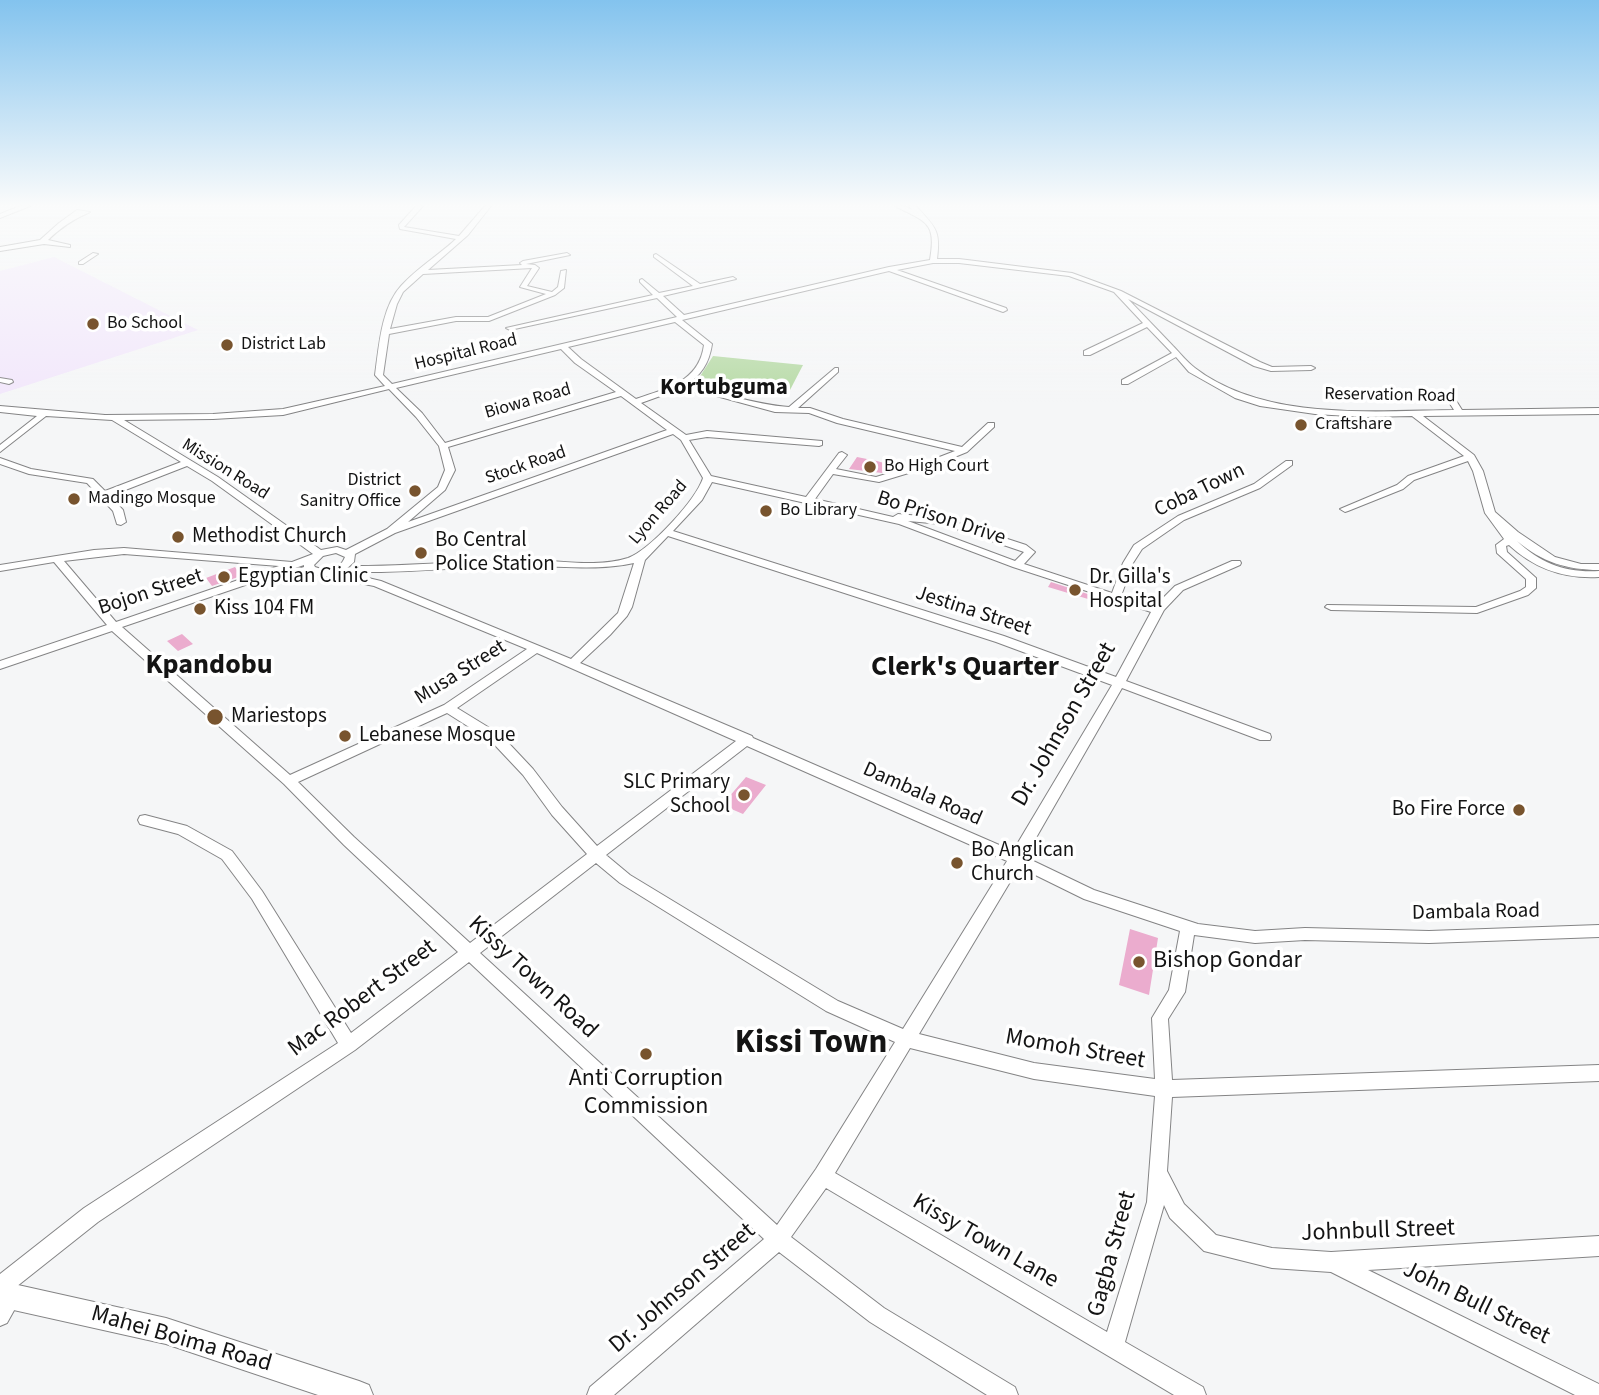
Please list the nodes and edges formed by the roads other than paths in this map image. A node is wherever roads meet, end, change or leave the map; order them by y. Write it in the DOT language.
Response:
graph roads {
  1 [pos="443,271"];
  2 [pos="534,271"];
  3 [pos="564,271"];
  4 [pos="677,271"];
  5 [pos="876,271"];
  6 [pos="897,271"];
  7 [pos="1045,271"];
  8 [pos="421,272"];
  9 [pos="733,279"];
  10 [pos="642,281"];
  11 [pos="697,285"];
  12 [pos="1116,290"];
  13 [pos="553,293"];
  14 [pos="657,294"];
  15 [pos="1003,310"];
  16 [pos="679,318"];
  17 [pos="1147,324"];
  18 [pos="510,328"];
  19 [pos="387,332"];
  20 [pos="562,346"];
  21 [pos="1087,353"];
  22 [pos="1176,354"];
  23 [pos="1311,368"];
  24 [pos="835,370"];
  25 [pos="1125,382"];
  26 [pos="393,387"];
  27 [pos="676,387"];
  28 [pos="623,393"];
  29 [pos="1447,393"];
  30 [pos="636,402"];
  31 [pos="0,409"];
  32 [pos="791,410"];
  33 [pos="1599,411"];
  34 [pos="1414,413"];
  35 [pos="1460,413"];
  36 [pos="1374,414"];
  37 [pos="43,415"];
  38 [pos="112,416"];
  39 [pos="991,425"];
  40 [pos="1428,426"];
  41 [pos="672,431"];
  42 [pos="684,438"];
  43 [pos="819,443"];
  44 [pos="443,446"];
  45 [pos="0,449"];
  46 [pos="964,450"];
  47 [pos="842,455"];
  48 [pos="1471,457"];
  49 [pos="0,461"];
  50 [pos="186,463"];
  51 [pos="1289,463"];
  52 [pos="830,471"];
  53 [pos="708,478"];
  54 [pos="104,495"];
  55 [pos="808,502"];
  56 [pos="1345,509"];
  57 [pos="1490,513"];
  58 [pos="870,515"];
  59 [pos="121,522"];
  60 [pos="391,531"];
  61 [pos="666,533"];
  62 [pos="1508,541"];
  63 [pos="643,555"];
  64 [pos="350,557"];
  65 [pos="58,559"];
  66 [pos="314,560"];
  67 [pos="1236,562"];
  68 [pos="253,564"];
  69 [pos="612,564"];
  70 [pos="1017,565"];
  71 [pos="1599,567"];
  72 [pos="0,569"];
  73 [pos="295,569"];
  74 [pos="361,569"];
  75 [pos="277,571"];
  76 [pos="331,573"];
  77 [pos="634,574"];
  78 [pos="1599,574"];
  79 [pos="377,583"];
  80 [pos="1115,596"];
  81 [pos="1331,607"];
  82 [pos="1159,608"];
  83 [pos="116,628"];
  84 [pos="536,648"];
  85 [pos="572,664"];
  86 [pos="0,665"];
  87 [pos="0,673"];
  88 [pos="1118,684"];
  89 [pos="447,708"];
  90 [pos="1265,737"];
  91 [pos="747,739"];
  92 [pos="289,781"];
  93 [pos="145,821"];
  94 [pos="597,856"];
  95 [pos="1016,859"];
  96 [pos="1188,928"];
  97 [pos="1599,931"];
  98 [pos="468,952"];
  99 [pos="907,1039"];
  100 [pos="349,1045"];
  101 [pos="1599,1073"];
  102 [pos="1164,1089"];
  103 [pos="1157,1169"];
  104 [pos="823,1176"];
  105 [pos="778,1238"];
  106 [pos="1599,1246"];
  107 [pos="1331,1262"];
  108 [pos="3,1298"];
  109 [pos="1113,1347"];
  110 [pos="359,1395"];
  111 [pos="598,1395"];
  112 [pos="1007,1395"];
  113 [pos="1195,1395"];
  114 [pos="1598,1395"];
  1 -- 8 [label="street"];
  2 -- 13 [label="street"];
  3 -- 13 [label="street"];
  4 -- 11 [label="street"];
  5 -- 16 [label="street, Hospital Road"];
  6 -- 15 [label="street"];
  7 -- 12 [label="street, Reservation Road"];
  8 -- 19 [label="street"];
  9 -- 11 [label="street"];
  10 -- 14 [label="street"];
  11 -- 14 [label="street"];
  12 -- 17 [label="street, Reservation Road"];
  12 -- 23 [label="street"];
  13 -- 19 [label="street"];
  14 -- 16 [label="street"];
  14 -- 18 [label="street"];
  16 -- 20 [label="street, Hospital Road"];
  16 -- 27 [label="street"];
  17 -- 21 [label="street"];
  17 -- 22 [label="street, Reservation Road"];
  19 -- 26 [label="street"];
  20 -- 26 [label="street, Hospital Road"];
  20 -- 28 [label="street, Lyon Road"];
  22 -- 25 [label="street"];
  22 -- 36 [label="street, Reservation Road"];
  24 -- 32 [label="street"];
  26 -- 38 [label="street, Hospital Road"];
  26 -- 44 [label="street"];
  27 -- 30 [label="street"];
  27 -- 32 [label="street"];
  28 -- 30 [label="street, Lyon Road"];
  28 -- 44 [label="street, Biowa Road"];
  29 -- 35 [label="street"];
  30 -- 41 [label="street, Lyon Road"];
  31 -- 37 [label="street, Hospital Road"];
  32 -- 46 [label="street"];
  33 -- 35 [label="street, Reservation Road"];
  34 -- 35 [label="street, Reservation Road"];
  34 -- 36 [label="street, Reservation Road"];
  34 -- 40 [label="street"];
  36 -- 40 [label="street"];
  37 -- 38 [label="street, Hospital Road"];
  37 -- 45 [label="street"];
  38 -- 50 [label="street, Mission Road"];
  39 -- 46 [label="street"];
  40 -- 48 [label="street"];
  41 -- 42 [label="street, Lyon Road"];
  41 -- 60 [label="street, Stock Road"];
  42 -- 43 [label="street"];
  42 -- 53 [label="street, Lyon Road"];
  44 -- 60 [label="street"];
  46 -- 52 [label="street"];
  47 -- 52 [label="street"];
  48 -- 56 [label="street"];
  48 -- 57 [label="street"];
  49 -- 54 [label="street"];
  50 -- 54 [label="street"];
  50 -- 66 [label="street, Mission Road"];
  51 -- 80 [label="street, Coba Town"];
  52 -- 55 [label="street"];
  53 -- 55 [label="street, Bo Prison Drive"];
  53 -- 61 [label="street, Lyon Road"];
  54 -- 59 [label="street"];
  55 -- 58 [label="street, Bo Prison Drive"];
  57 -- 62 [label="street"];
  57 -- 71 [label="street"];
  58 -- 70 [label="street, Bo Prison Drive"];
  58 -- 70 [label="street"];
  60 -- 64 [label="street"];
  61 -- 63 [label="street, Lyon Road"];
  61 -- 88 [label="street, Jestina Street"];
  62 -- 78 [label="street"];
  62 -- 81 [label="street"];
  63 -- 69 [label="street"];
  63 -- 77 [label="street, Lyon Road"];
  64 -- 66 [label="street"];
  64 -- 74 [label="street, Dambala Road"];
  64 -- 76 [label="street"];
  65 -- 68 [label="street"];
  65 -- 72 [label="street"];
  65 -- 83 [label="street, Kissy Town Road"];
  66 -- 73 [label="street, Bojon Street"];
  66 -- 76 [label="street, Dambala Road"];
  67 -- 82 [label="street, Dr. Johnson Street"];
  68 -- 73 [label="street"];
  68 -- 75 [label="street"];
  69 -- 74 [label="street"];
  69 -- 77 [label="street"];
  70 -- 80 [label="street, Bo Prison Drive"];
  73 -- 75 [label="street, Bojon Street"];
  73 -- 83 [label="street, Bojon Street"];
  74 -- 79 [label="street, Dambala Road"];
  75 -- 83 [label="street, Bojon Street"];
  76 -- 79 [label="street, Dambala Road"];
  77 -- 85 [label="street, Lyon Road"];
  79 -- 84 [label="street, Dambala Road"];
  80 -- 82 [label="street, Bo Prison Drive"];
  82 -- 88 [label="street, Dr. Johnson Street"];
  83 -- 86 [label="street, Bojon Street"];
  83 -- 87 [label="street, Bojon Street"];
  83 -- 92 [label="street, Kissy Town Road"];
  84 -- 85 [label="street, Dambala Road"];
  84 -- 89 [label="street, Musa Street"];
  85 -- 91 [label="street, Dambala Road"];
  88 -- 90 [label="street, Jestina Street"];
  88 -- 95 [label="street, Dr. Johnson Street"];
  89 -- 92 [label="street, Musa Street"];
  89 -- 94 [label="street, Momoh Street"];
  91 -- 94 [label="street, Mac Robert Street"];
  91 -- 95 [label="street, Dambala Road"];
  92 -- 98 [label="street, Kissy Town Road"];
  93 -- 100 [label="street"];
  94 -- 98 [label="street, Mac Robert Street"];
  94 -- 99 [label="street, Momoh Street"];
  95 -- 96 [label="street, Dambala Road"];
  95 -- 99 [label="street, Dr. Johnson Street"];
  96 -- 97 [label="street, Dambala Road"];
  96 -- 102 [label="street, Gagba Street"];
  98 -- 100 [label="street, Mac Robert Street"];
  98 -- 105 [label="street, Kissy Town Road"];
  99 -- 102 [label="street, Momoh Street"];
  99 -- 104 [label="street, Dr. Johnson Street"];
  100 -- 108 [label="street, Mac Robert Street"];
  101 -- 102 [label="street, Momoh Street"];
  102 -- 103 [label="street, Gagba Street"];
  103 -- 107 [label="street, Johnbull Street"];
  103 -- 109 [label="street, Gagba Street"];
  104 -- 105 [label="street, Dr. Johnson Street"];
  104 -- 109 [label="street, Kissy Town Lane"];
  105 -- 111 [label="street, Dr. Johnson Street"];
  105 -- 112 [label="street, Kissy Town Road"];
  106 -- 107 [label="street, Johnbull Street"];
  107 -- 114 [label="street, John Bull Street"];
  108 -- 110 [label="main road, Mahei Boima Road"];
  109 -- 113 [label="street, Kissy Town Lane"];
}
